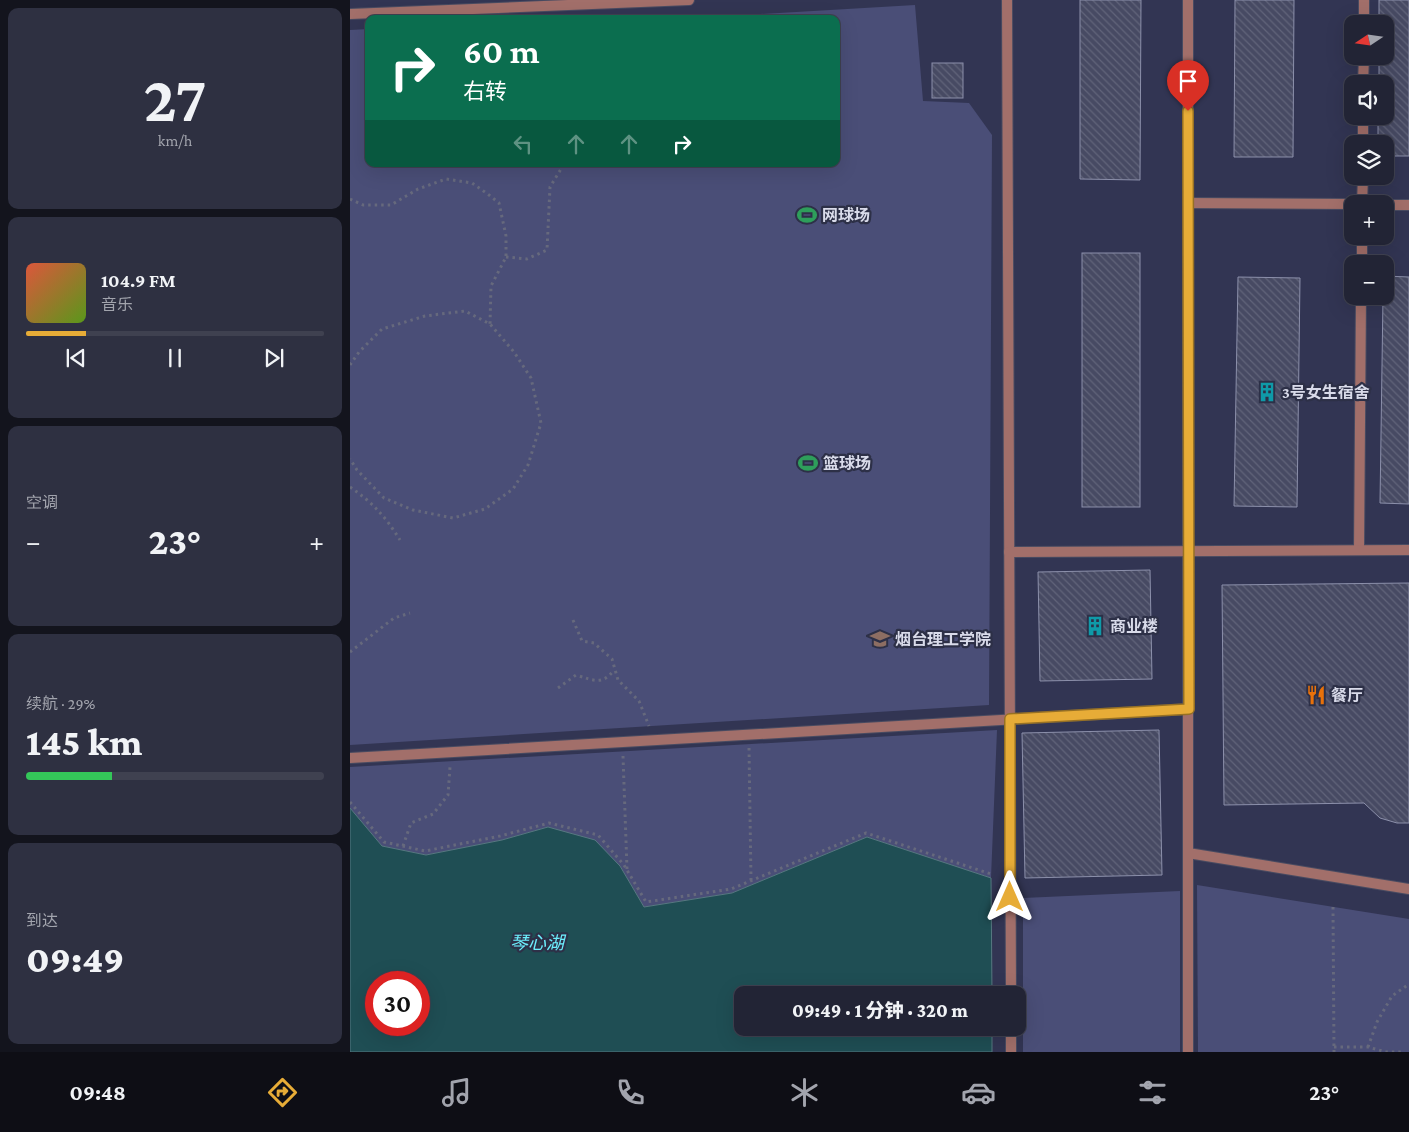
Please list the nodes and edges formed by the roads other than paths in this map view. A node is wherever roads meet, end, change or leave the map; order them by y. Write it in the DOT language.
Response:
graph roads {
  1 [pos="689,0"];
  2 [pos="1007,0"];
  3 [pos="1188,0"];
  4 [pos="1364,0"];
  5 [pos="350,14"];
  6 [pos="1364,15"];
  7 [pos="1188,203"];
  8 [pos="1344,204"];
  9 [pos="1394,205"];
  10 [pos="1409,205"];
  11 [pos="1361,305"];
  12 [pos="1359,550"];
  13 [pos="1409,550"];
  14 [pos="1189,551"];
  15 [pos="1009,552"];
  16 [pos="1189,709"];
  17 [pos="1010,719"];
  18 [pos="350,758"];
  19 [pos="1188,853"];
  20 [pos="1409,889"];
  21 [pos="1011,986"];
  22 [pos="1011,1036"];
  23 [pos="1011,1052"];
  24 [pos="1188,1052"];
  1 -- 5 [label="street"];
  2 -- 15 [label="street"];
  3 -- 7 [label="street"];
  4 -- 6 [label="street"];
  7 -- 8 [label="street"];
  7 -- 14 [label="street"];
  9 -- 10 [label="street"];
  11 -- 12 [label="street"];
  12 -- 13 [label="street"];
  12 -- 14 [label="street"];
  14 -- 15 [label="street"];
  14 -- 16 [label="street"];
  15 -- 17 [label="street"];
  16 -- 17 [label="street"];
  16 -- 19 [label="street"];
  17 -- 18 [label="street"];
  17 -- 21 [label="street"];
  19 -- 20 [label="street"];
  19 -- 24 [label="street"];
  22 -- 23 [label="street"];
}
